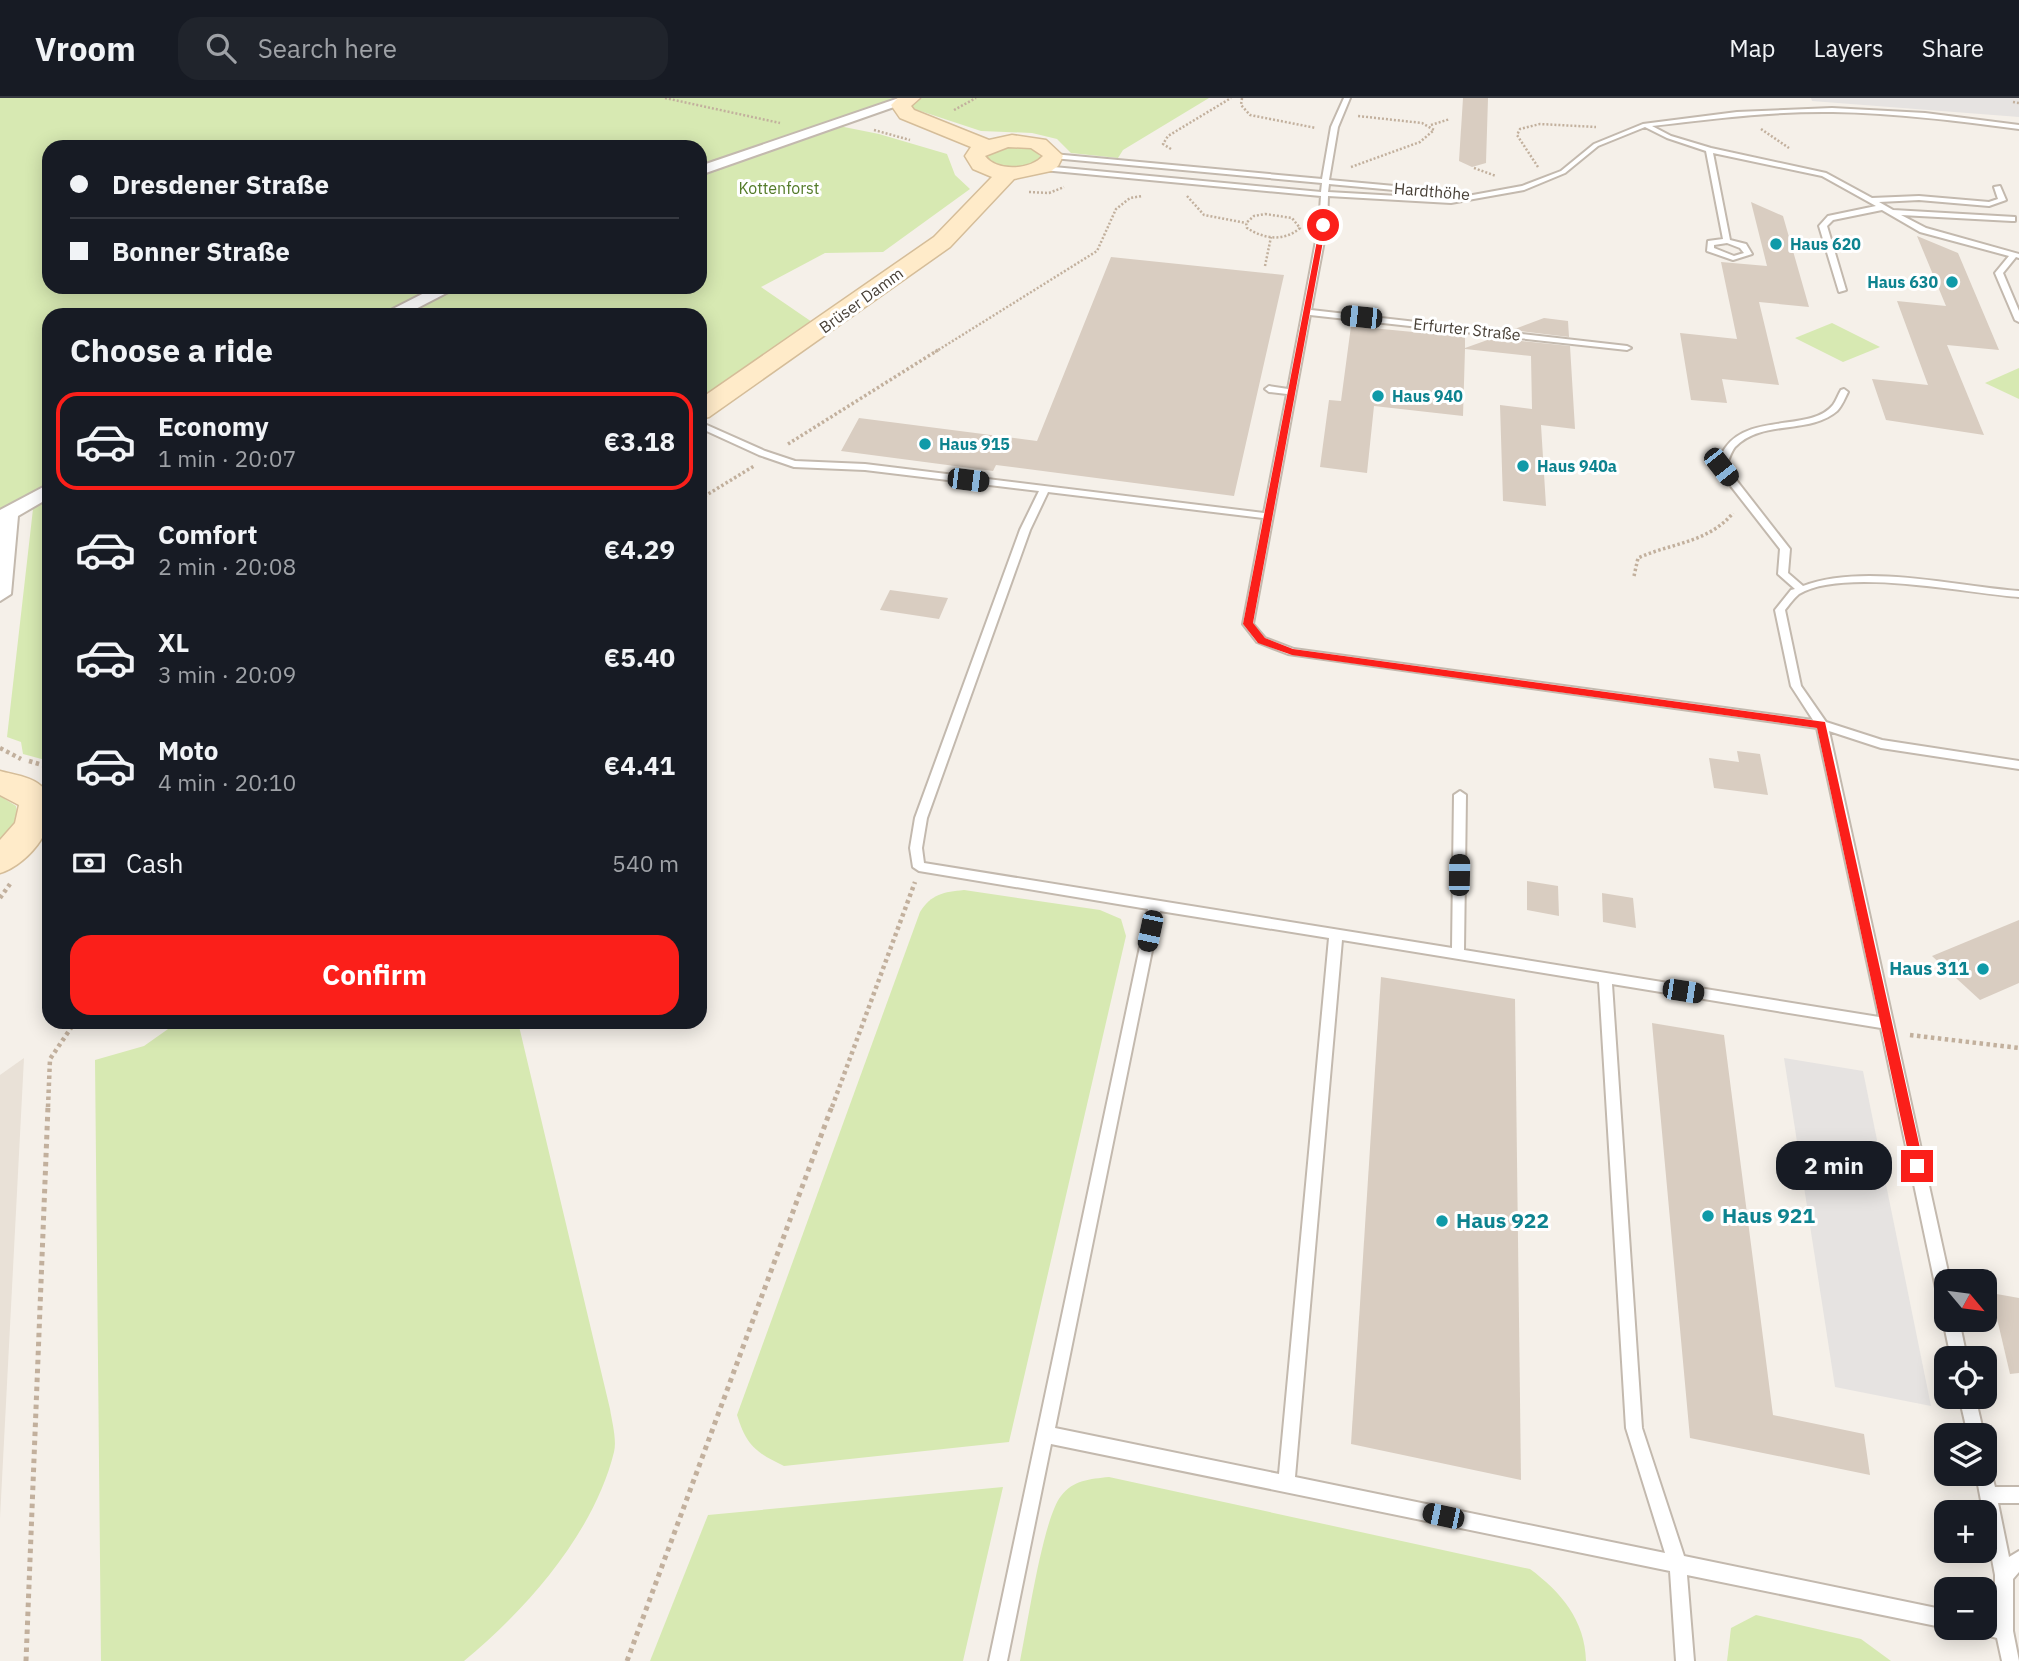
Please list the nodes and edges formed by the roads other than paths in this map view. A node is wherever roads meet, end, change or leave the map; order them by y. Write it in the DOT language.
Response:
graph roads {
  1 [pos="1347,98"];
  2 [pos="907,99"];
  3 [pos="1789,105"];
  4 [pos="1796,112"];
  5 [pos="1645,125"];
  6 [pos="2019,127"];
  7 [pos="986,146"];
  8 [pos="1709,149"];
  9 [pos="1048,162"];
  10 [pos="1102,162"];
  11 [pos="707,168"];
  12 [pos="1098,171"];
  13 [pos="1199,171"];
  14 [pos="1008,173"];
  15 [pos="1122,173"];
  16 [pos="1196,181"];
  17 [pos="1326,181"];
  18 [pos="1998,187"];
  19 [pos="1324,194"];
  20 [pos="1488,196"];
  21 [pos="1873,200"];
  22 [pos="1887,209"];
  23 [pos="2012,219"];
  24 [pos="1727,241"];
  25 [pos="2016,255"];
  26 [pos="1842,290"];
  27 [pos="435,294"];
  28 [pos="405,308"];
  29 [pos="1307,312"];
  30 [pos="2019,320"];
  31 [pos="1627,348"];
  32 [pos="1269,389"];
  33 [pos="1293,392"];
  34 [pos="1844,392"];
  35 [pos="707,406"];
  36 [pos="707,428"];
  37 [pos="1045,489"];
  38 [pos="42,494"];
  39 [pos="4,516"];
  40 [pos="1267,516"];
  41 [pos="1800,588"];
  42 [pos="0,594"];
  43 [pos="2019,594"];
  44 [pos="1822,725"];
  45 [pos="2019,765"];
  46 [pos="0,783"];
  47 [pos="1460,795"];
  48 [pos="42,798"];
  49 [pos="42,801"];
  50 [pos="0,860"];
  51 [pos="1155,905"];
  52 [pos="1336,936"];
  53 [pos="1458,954"];
  54 [pos="1605,979"];
  55 [pos="1888,1029"];
  56 [pos="1940,1269"];
  57 [pos="1045,1434"];
  58 [pos="1286,1483"];
  59 [pos="1987,1486"];
  60 [pos="1989,1495"];
  61 [pos="2019,1495"];
  62 [pos="2019,1560"];
  63 [pos="1678,1565"];
  64 [pos="2004,1575"];
  65 [pos="1934,1617"];
  66 [pos="1997,1630"];
  67 [pos="2004,1631"];
  68 [pos="998,1661"];
  69 [pos="1685,1661"];
  70 [pos="2011,1661"];
  1 -- 17 [label="lane"];
  2 -- 7 [label="street"];
  2 -- 11 [label="street"];
  3 -- 4 [label="lane"];
  4 -- 5 [label="lane"];
  4 -- 6 [label="lane"];
  5 -- 8 [label="lane"];
  5 -- 20 [label="lane"];
  7 -- 9 [label="street"];
  7 -- 14 [label="street"];
  8 -- 21 [label="lane"];
  8 -- 24 [label="lane"];
  9 -- 10 [label="lane, Hardthöhe"];
  9 -- 12 [label="lane"];
  9 -- 14 [label="street"];
  10 -- 12 [label="lane"];
  10 -- 13 [label="lane, Hardthöhe"];
  12 -- 15 [label="lane"];
  13 -- 16 [label="lane"];
  13 -- 17 [label="lane, Hardthöhe"];
  14 -- 35 [label="street, Brüser Damm"];
  15 -- 16 [label="lane, Hardthöhe"];
  16 -- 19 [label="lane, Hardthöhe"];
  17 -- 19 [label="lane"];
  17 -- 20 [label="lane, Hardthöhe"];
  18 -- 21 [label="lane"];
  19 -- 20 [label="lane, Hardthöhe"];
  19 -- 29 [label="lane"];
  21 -- 22 [label="lane"];
  22 -- 23 [label="lane"];
  22 -- 25 [label="lane"];
  22 -- 26 [label="lane"];
  25 -- 30 [label="lane"];
  27 -- 28 [label="street"];
  29 -- 31 [label="lane, Erfurter Straße"];
  29 -- 33 [label="lane"];
  32 -- 33 [label="lane"];
  33 -- 40 [label="lane"];
  34 -- 41 [label="lane"];
  36 -- 37 [label="lane"];
  37 -- 40 [label="lane"];
  37 -- 51 [label="lane"];
  38 -- 39 [label="street"];
  39 -- 42 [label="street"];
  40 -- 44 [label="lane"];
  41 -- 43 [label="lane"];
  41 -- 44 [label="lane"];
  44 -- 45 [label="lane"];
  44 -- 55 [label="lane"];
  46 -- 48 [label="street"];
  47 -- 53 [label="lane"];
  49 -- 50 [label="street"];
  51 -- 52 [label="lane"];
  51 -- 57 [label="lane"];
  52 -- 53 [label="lane"];
  52 -- 58 [label="lane"];
  53 -- 54 [label="lane"];
  54 -- 55 [label="lane"];
  54 -- 63 [label="lane"];
  55 -- 56 [label="lane"];
  57 -- 58 [label="lane"];
  57 -- 68 [label="lane"];
  58 -- 63 [label="lane"];
  59 -- 60 [label="lane"];
  60 -- 61 [label="lane"];
  60 -- 64 [label="lane"];
  62 -- 64 [label="lane"];
  63 -- 65 [label="lane"];
  63 -- 69 [label="lane"];
  64 -- 67 [label="lane"];
  66 -- 67 [label="lane"];
  67 -- 70 [label="lane"];
}
